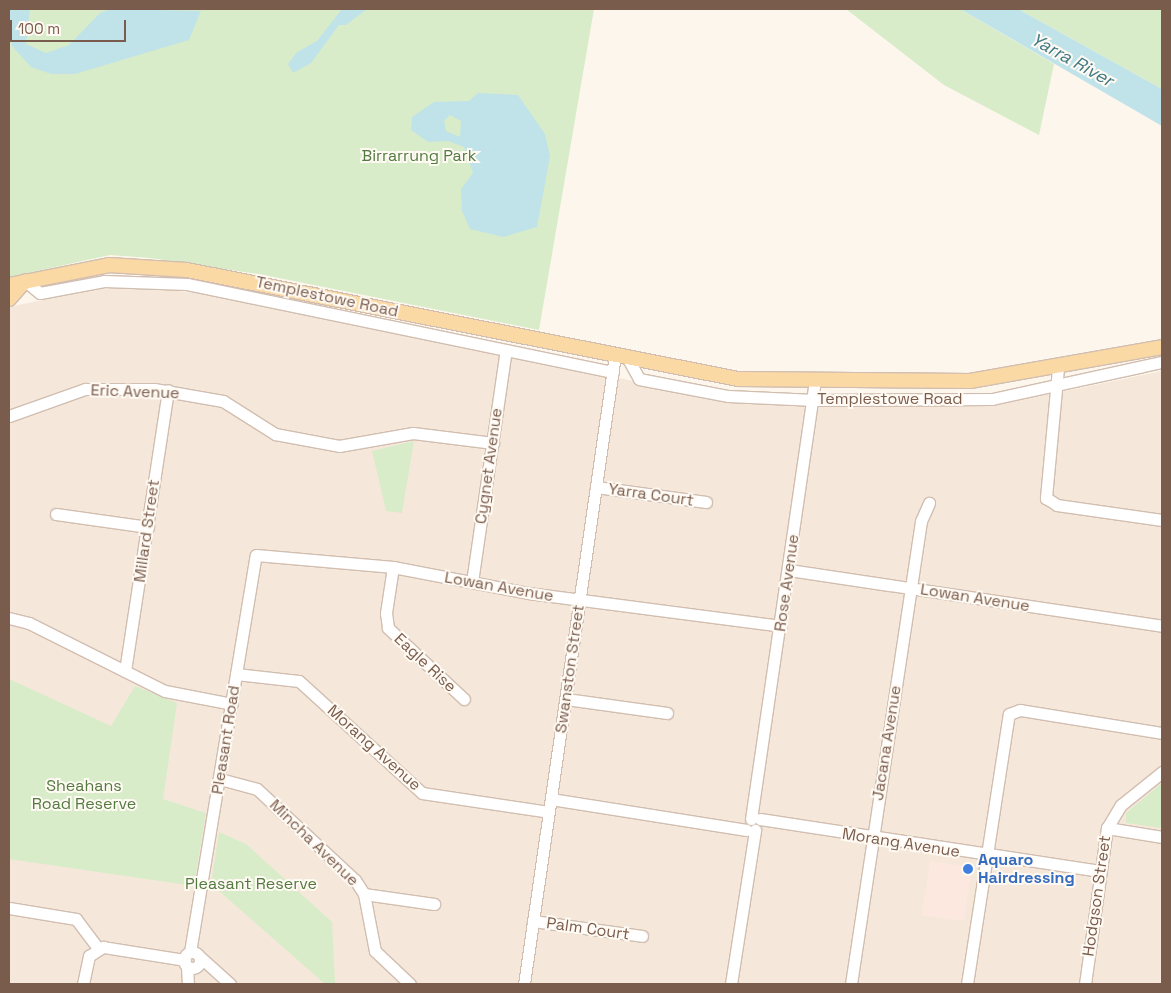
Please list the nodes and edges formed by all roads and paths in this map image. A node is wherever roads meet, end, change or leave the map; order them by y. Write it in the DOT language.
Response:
graph roads {
  1 [pos="26,281"];
  2 [pos="9,285"];
  3 [pos="9,299"];
  4 [pos="1162,347"];
  5 [pos="506,350"];
  6 [pos="621,356"];
  7 [pos="1162,362"];
  8 [pos="1058,368"];
  9 [pos="613,372"];
  10 [pos="815,380"];
  11 [pos="1059,385"];
  12 [pos="168,390"];
  13 [pos="815,400"];
  14 [pos="9,416"];
  15 [pos="492,443"];
  16 [pos="596,487"];
  17 [pos="706,502"];
  18 [pos="929,503"];
  19 [pos="56,514"];
  20 [pos="1162,520"];
  21 [pos="148,527"];
  22 [pos="254,551"];
  23 [pos="393,567"];
  24 [pos="789,570"];
  25 [pos="472,582"];
  26 [pos="911,589"];
  27 [pos="580,600"];
  28 [pos="9,618"];
  29 [pos="781,626"];
  30 [pos="1162,626"];
  31 [pos="125,671"];
  32 [pos="237,671"];
  33 [pos="464,699"];
  34 [pos="566,699"];
  35 [pos="232,702"];
  36 [pos="667,713"];
  37 [pos="1147,729"];
  38 [pos="1162,729"];
  39 [pos="1162,733"];
  40 [pos="1162,772"];
  41 [pos="220,780"];
  42 [pos="551,799"];
  43 [pos="549,812"];
  44 [pos="753,825"];
  45 [pos="1107,828"];
  46 [pos="1162,836"];
  47 [pos="873,839"];
  48 [pos="986,856"];
  49 [pos="1100,873"];
  50 [pos="364,894"];
  51 [pos="434,904"];
  52 [pos="9,908"];
  53 [pos="533,921"];
  54 [pos="642,936"];
  55 [pos="98,948"];
  56 [pos="192,959"];
  57 [pos="83,984"];
  58 [pos="230,984"];
  59 [pos="410,984"];
  60 [pos="524,984"];
  61 [pos="731,984"];
  62 [pos="851,984"];
  63 [pos="967,984"];
  64 [pos="1085,984"];
  1 -- 2 [label="main road, Templestowe Road"];
  1 -- 3 [label="main road"];
  1 -- 5 [label="street, Templestowe Road"];
  1 -- 6 [label="main road, Templestowe Road"];
  4 -- 8 [label="main road, Templestowe Road"];
  5 -- 9 [label="street, Templestowe Road"];
  5 -- 15 [label="street, Cygnet Avenue"];
  6 -- 9 [label="street, Swanston Street"];
  6 -- 10 [label="main road, Templestowe Road"];
  6 -- 13 [label="street, Templestowe Road"];
  7 -- 11 [label="street, Templestowe Road"];
  8 -- 10 [label="main road, Templestowe Road"];
  8 -- 11 [label="street"];
  9 -- 16 [label="street, Swanston Street"];
  10 -- 13 [label="street, Rose Avenue"];
  11 -- 13 [label="street, Templestowe Road"];
  11 -- 20 [label="street"];
  12 -- 14 [label="street, Eric Avenue"];
  12 -- 15 [label="street, Eric Avenue"];
  12 -- 21 [label="street, Millard Street"];
  13 -- 24 [label="street, Rose Avenue"];
  15 -- 25 [label="street, Cygnet Avenue"];
  16 -- 17 [label="street, Yarra Court"];
  16 -- 27 [label="street, Swanston Street"];
  18 -- 26 [label="street, Jacana Avenue"];
  19 -- 21 [label="street"];
  21 -- 31 [label="street, Millard Street"];
  22 -- 23 [label="street, Lowan Avenue"];
  22 -- 32 [label="street, Pleasant Road"];
  23 -- 25 [label="street, Lowan Avenue"];
  23 -- 33 [label="street, Eagle Rise"];
  24 -- 26 [label="street, Lowan Avenue"];
  24 -- 29 [label="street, Rose Avenue"];
  25 -- 27 [label="street, Lowan Avenue"];
  26 -- 30 [label="street, Lowan Avenue"];
  26 -- 47 [label="street, Jacana Avenue"];
  27 -- 29 [label="street, Lowan Avenue"];
  27 -- 34 [label="street, Swanston Street"];
  28 -- 31 [label="street"];
  29 -- 44 [label="street, Rose Avenue"];
  31 -- 35 [label="street"];
  32 -- 35 [label="street, Pleasant Road"];
  32 -- 43 [label="street, Morang Avenue"];
  34 -- 36 [label="street"];
  34 -- 42 [label="street, Swanston Street"];
  35 -- 41 [label="street, Pleasant Road"];
  37 -- 38 [label="street"];
  37 -- 39 [label="street"];
  37 -- 48 [label="street"];
  40 -- 45 [label="street, Hodgson Street"];
  41 -- 50 [label="street, Mincha Avenue"];
  41 -- 56 [label="street, Pleasant Road"];
  42 -- 43 [label="street, Swanston Street"];
  42 -- 44 [label="street, Morang Avenue"];
  43 -- 53 [label="street, Swanston Street"];
  44 -- 47 [label="street, Morang Avenue"];
  44 -- 61 [label="street, Rose Avenue"];
  45 -- 46 [label="street"];
  45 -- 49 [label="street, Hodgson Street"];
  47 -- 48 [label="street, Morang Avenue"];
  47 -- 62 [label="street, Jacana Avenue"];
  48 -- 49 [label="street, Morang Avenue"];
  48 -- 63 [label="street"];
  49 -- 64 [label="street, Hodgson Street"];
  50 -- 51 [label="street"];
  50 -- 59 [label="street, Mincha Avenue"];
  52 -- 55 [label="street"];
  53 -- 54 [label="street, Palm Court"];
  53 -- 60 [label="street, Swanston Street"];
  55 -- 56 [label="street"];
  55 -- 57 [label="street"];
  56 -- 58 [label="street"];
}
